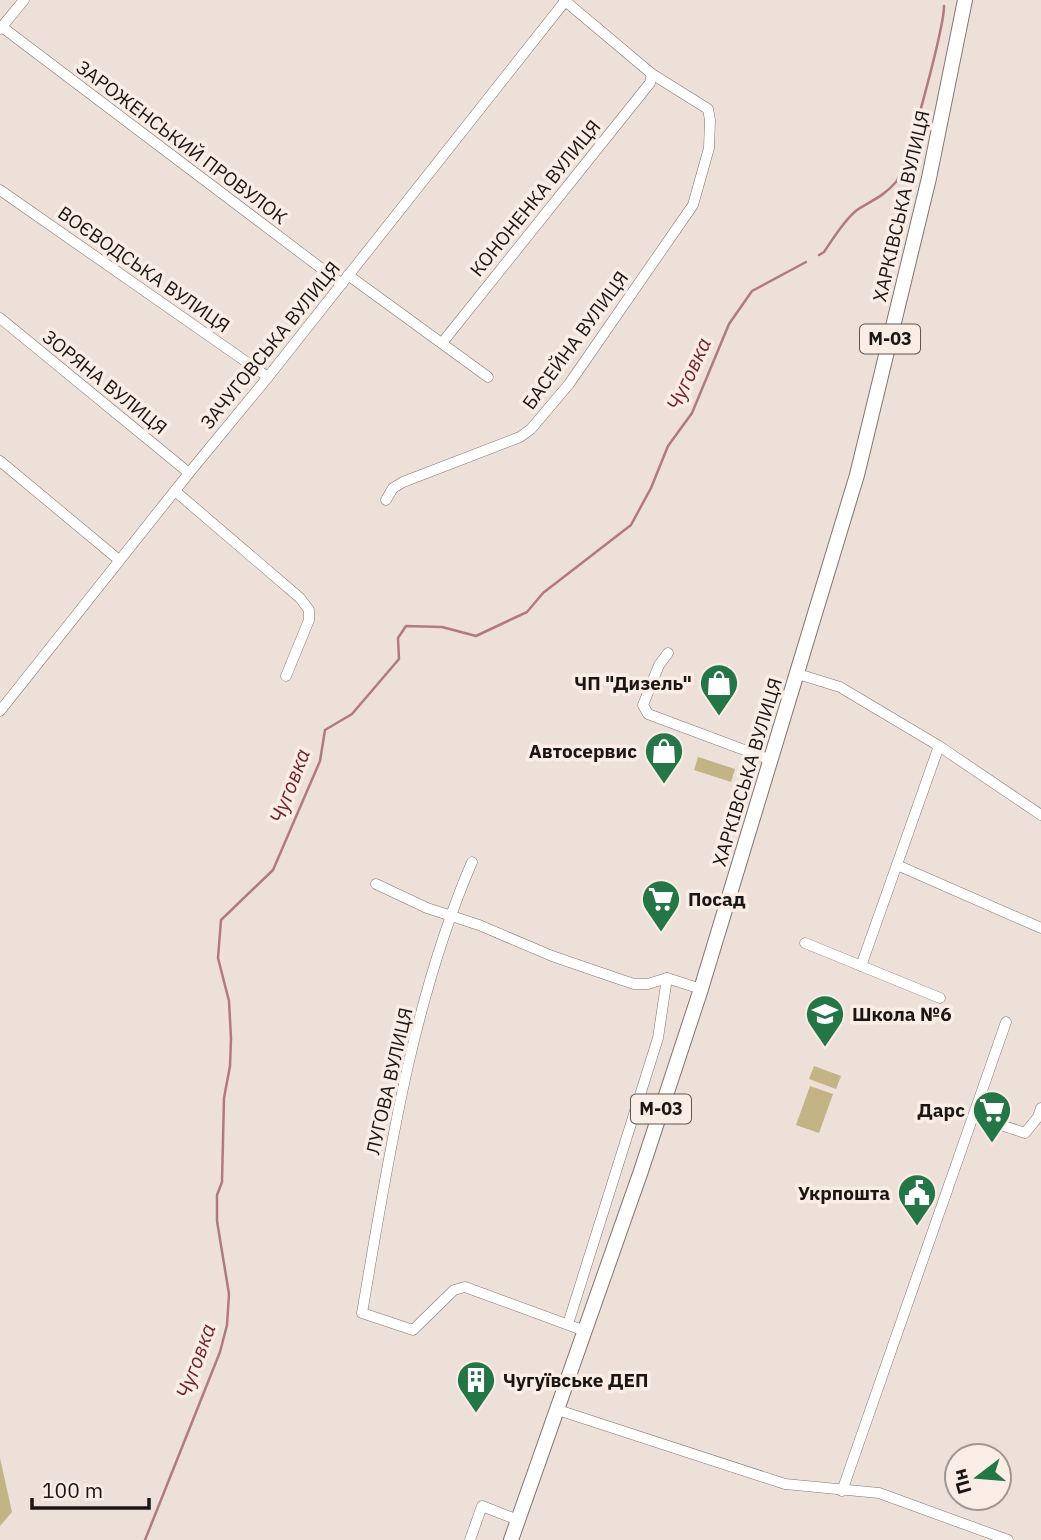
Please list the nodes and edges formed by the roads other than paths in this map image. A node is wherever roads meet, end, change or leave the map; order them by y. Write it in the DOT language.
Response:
graph roads {
  1 [pos="24,0"];
  2 [pos="565,0"];
  3 [pos="965,0"];
  4 [pos="1,28"];
  5 [pos="652,74"];
  6 [pos="0,190"];
  7 [pos="345,280"];
  8 [pos="0,318"];
  9 [pos="442,343"];
  10 [pos="268,377"];
  11 [pos="488,377"];
  12 [pos="0,461"];
  13 [pos="189,473"];
  14 [pos="174,491"];
  15 [pos="386,500"];
  16 [pos="119,560"];
  17 [pos="668,653"];
  18 [pos="798,674"];
  19 [pos="286,676"];
  20 [pos="0,710"];
  21 [pos="939,746"];
  22 [pos="771,760"];
  23 [pos="1039,811"];
  24 [pos="472,862"];
  25 [pos="897,865"];
  26 [pos="376,884"];
  27 [pos="452,915"];
  28 [pos="1041,928"];
  29 [pos="805,943"];
  30 [pos="861,966"];
  31 [pos="667,978"];
  32 [pos="701,989"];
  33 [pos="940,998"];
  34 [pos="1006,1022"];
  35 [pos="1041,1108"];
  36 [pos="974,1116"];
  37 [pos="568,1324"];
  38 [pos="586,1331"];
  39 [pos="558,1410"];
  40 [pos="842,1491"];
  41 [pos="518,1520"];
  42 [pos="470,1540"];
  43 [pos="511,1540"];
  44 [pos="1007,1540"];
  1 -- 4 [label="street"];
  2 -- 5 [label="street"];
  2 -- 7 [label="street, ЗАЧУГОВСЬКА ВУЛИЦЯ"];
  3 -- 18 [label="highway, ХАРКІВСЬКА ВУЛИЦЯ / М-03"];
  4 -- 7 [label="street, ЗАРОЖЕНСЬКИЙ ПРОВУЛОК"];
  5 -- 9 [label="street, КОНОНЕНКА ВУЛИЦЯ"];
  5 -- 15 [label="street, БАСЕЙНА ВУЛИЦЯ"];
  6 -- 10 [label="street, ВОЄВОДСЬКА ВУЛИЦЯ"];
  7 -- 9 [label="street, ЗАРОЖЕНСЬКИЙ ПРОВУЛОК"];
  7 -- 10 [label="street, ЗАЧУГОВСЬКА ВУЛИЦЯ"];
  8 -- 13 [label="street, ЗОРЯНА ВУЛИЦЯ"];
  9 -- 11 [label="street, ЗАРОЖЕНСЬКИЙ ПРОВУЛОК"];
  10 -- 13 [label="street, ЗАЧУГОВСЬКА ВУЛИЦЯ"];
  12 -- 16 [label="street"];
  13 -- 14 [label="street, ЗАЧУГОВСЬКА ВУЛИЦЯ"];
  14 -- 16 [label="street, ЗАЧУГОВСЬКА ВУЛИЦЯ"];
  14 -- 19 [label="street"];
  16 -- 20 [label="street, ЗАЧУГОВСЬКА ВУЛИЦЯ"];
  17 -- 22 [label="street"];
  18 -- 21 [label="street"];
  18 -- 22 [label="highway, ХАРКІВСЬКА ВУЛИЦЯ / М-03"];
  21 -- 23 [label="street"];
  21 -- 25 [label="street"];
  22 -- 32 [label="highway, ХАРКІВСЬКА ВУЛИЦЯ / М-03"];
  24 -- 27 [label="street, ЛУГОВА ВУЛИЦЯ"];
  25 -- 28 [label="street"];
  25 -- 30 [label="street"];
  26 -- 27 [label="street"];
  27 -- 31 [label="street"];
  27 -- 37 [label="street, ЛУГОВА ВУЛИЦЯ"];
  29 -- 30 [label="street"];
  30 -- 33 [label="street"];
  31 -- 32 [label="street"];
  31 -- 37 [label="street"];
  32 -- 38 [label="highway, ХАРКІВСЬКА ВУЛИЦЯ / М-03"];
  34 -- 36 [label="street"];
  35 -- 36 [label="street"];
  36 -- 40 [label="street"];
  37 -- 38 [label="street"];
  38 -- 39 [label="highway, ХАРКІВСЬКА ВУЛИЦЯ / М-03"];
  39 -- 40 [label="street"];
  39 -- 41 [label="highway, ХАРКІВСЬКА ВУЛИЦЯ / М-03"];
  40 -- 44 [label="street"];
  41 -- 42 [label="street"];
  41 -- 43 [label="highway, ХАРКІВСЬКА ВУЛИЦЯ / М-03"];
}
